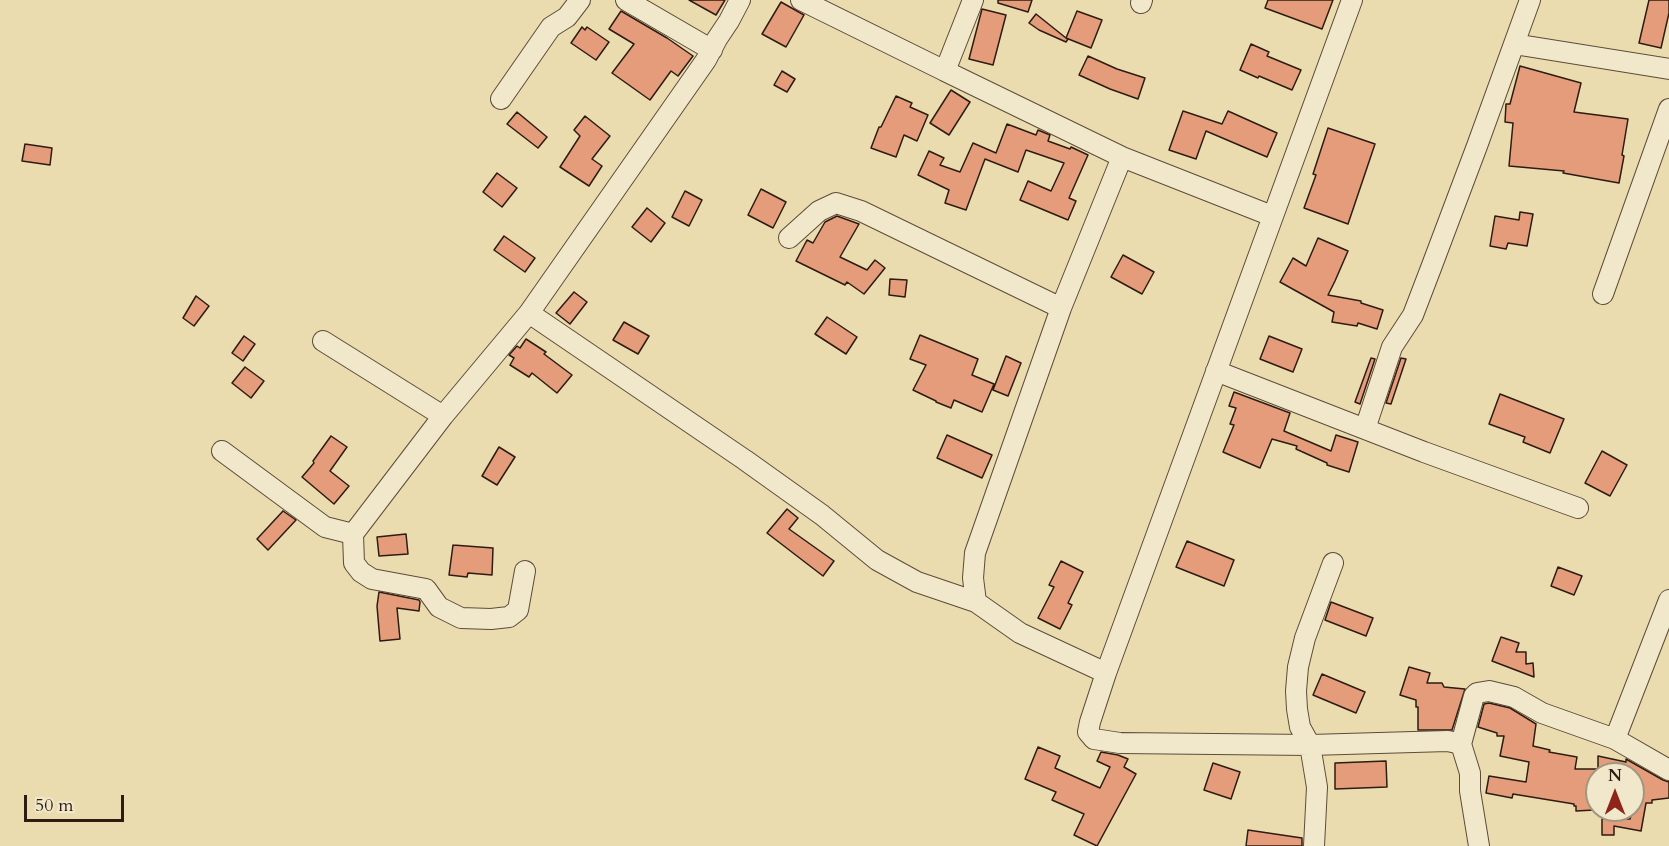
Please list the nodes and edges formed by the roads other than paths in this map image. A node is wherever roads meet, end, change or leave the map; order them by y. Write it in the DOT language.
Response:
graph roads {
  1 [pos="580,0"];
  2 [pos="626,0"];
  3 [pos="740,0"];
  4 [pos="801,0"];
  5 [pos="973,0"];
  6 [pos="1352,0"];
  7 [pos="1530,0"];
  8 [pos="1514,44"];
  9 [pos="712,50"];
  10 [pos="1669,69"];
  11 [pos="945,71"];
  12 [pos="501,99"];
  13 [pos="1669,109"];
  14 [pos="1122,157"];
  15 [pos="1272,216"];
  16 [pos="789,238"];
  17 [pos="1603,294"];
  18 [pos="1061,308"];
  19 [pos="529,313"];
  20 [pos="323,341"];
  21 [pos="1216,370"];
  22 [pos="443,416"];
  23 [pos="1365,429"];
  24 [pos="222,451"];
  25 [pos="1578,508"];
  26 [pos="353,534"];
  27 [pos="1333,563"];
  28 [pos="525,571"];
  29 [pos="1669,600"];
  30 [pos="976,602"];
  31 [pos="1106,674"];
  32 [pos="1615,739"];
  33 [pos="1461,744"];
  34 [pos="1310,745"];
  35 [pos="1669,771"];
  36 [pos="1314,846"];
  37 [pos="1479,846"];
  1 -- 12 [label="street"];
  2 -- 9 [label="street"];
  3 -- 9 [label="street"];
  4 -- 11 [label="street"];
  5 -- 11 [label="street"];
  6 -- 15 [label="street"];
  7 -- 8 [label="street"];
  8 -- 10 [label="street"];
  8 -- 23 [label="street"];
  9 -- 19 [label="street"];
  11 -- 14 [label="street"];
  13 -- 17 [label="street"];
  14 -- 15 [label="street"];
  14 -- 18 [label="street"];
  15 -- 21 [label="street"];
  16 -- 18 [label="street"];
  18 -- 30 [label="street"];
  19 -- 22 [label="street"];
  19 -- 30 [label="street"];
  20 -- 22 [label="street"];
  21 -- 23 [label="street"];
  21 -- 31 [label="street"];
  22 -- 26 [label="street"];
  23 -- 25 [label="street"];
  24 -- 26 [label="street"];
  26 -- 28 [label="street"];
  27 -- 34 [label="street"];
  29 -- 32 [label="street"];
  30 -- 31 [label="street"];
  31 -- 34 [label="street"];
  32 -- 33 [label="street"];
  32 -- 35 [label="street"];
  33 -- 34 [label="street"];
  33 -- 37 [label="street"];
  34 -- 36 [label="street"];
}
